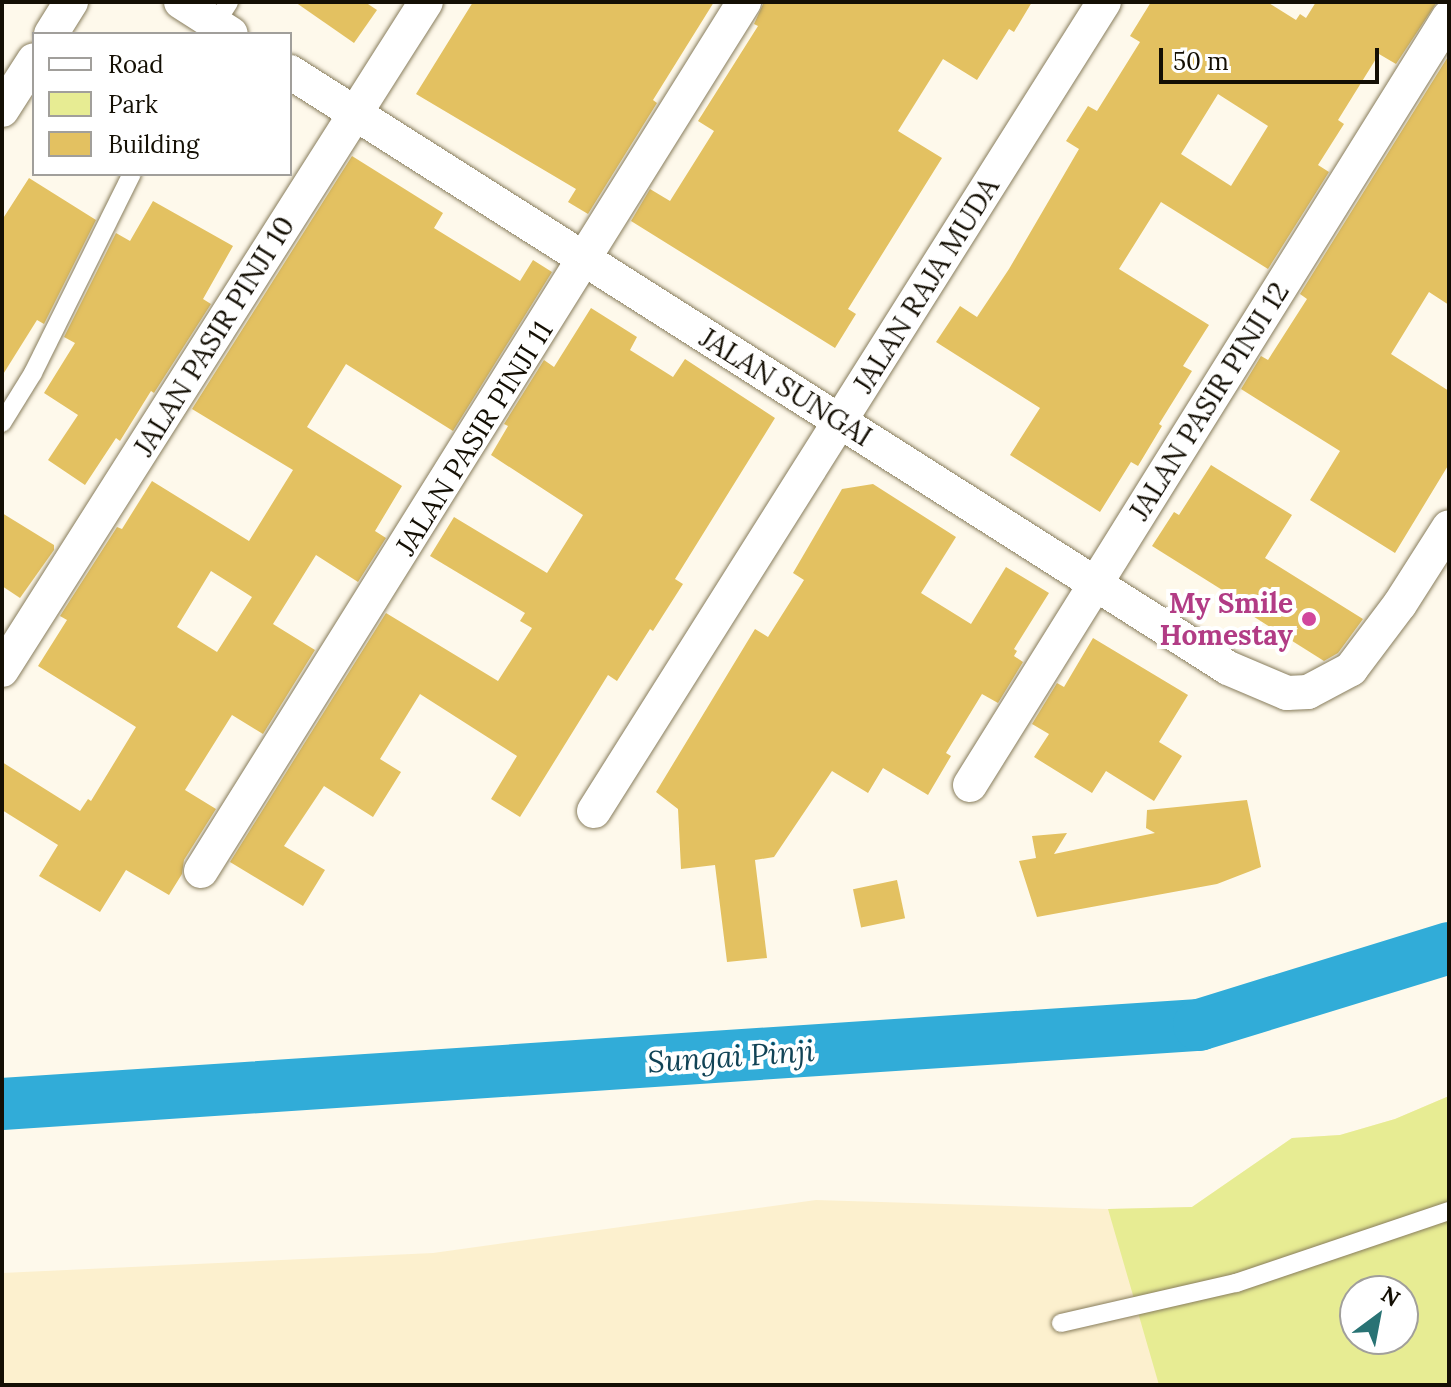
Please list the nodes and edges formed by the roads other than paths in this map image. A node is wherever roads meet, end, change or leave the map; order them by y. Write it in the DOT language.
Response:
graph roads {
  1 [pos="71,2"];
  2 [pos="181,2"];
  3 [pos="426,2"];
  4 [pos="744,2"];
  5 [pos="1104,2"];
  6 [pos="1449,17"];
  7 [pos="221,23"];
  8 [pos="52,32"];
  9 [pos="32,63"];
  10 [pos="292,73"];
  11 [pos="2,110"];
  12 [pos="355,114"];
  13 [pos="131,176"];
  14 [pos="586,260"];
  15 [pos="840,422"];
  16 [pos="2,423"];
  17 [pos="1449,527"];
  18 [pos="1095,584"];
  19 [pos="2,670"];
  20 [pos="970,785"];
  21 [pos="594,811"];
  22 [pos="201,871"];
  23 [pos="1449,1211"];
  24 [pos="1061,1323"];
  1 -- 8 [label="street"];
  2 -- 7 [label="street"];
  3 -- 12 [label="street, JALAN PASIR PINJI 10"];
  4 -- 14 [label="street, JALAN PASIR PINJI 11"];
  5 -- 15 [label="street, JALAN RAJA MUDA"];
  6 -- 18 [label="street, JALAN PASIR PINJI 12"];
  9 -- 11 [label="street"];
  10 -- 12 [label="street, JALAN SUNGAI"];
  12 -- 14 [label="street, JALAN SUNGAI"];
  12 -- 19 [label="street, JALAN PASIR PINJI 10"];
  13 -- 16 [label="lane"];
  14 -- 15 [label="street, JALAN SUNGAI"];
  14 -- 22 [label="street, JALAN PASIR PINJI 11"];
  15 -- 18 [label="street, JALAN SUNGAI"];
  15 -- 21 [label="street, JALAN RAJA MUDA"];
  17 -- 18 [label="street, JALAN SUNGAI"];
  18 -- 20 [label="street, JALAN PASIR PINJI 12"];
  23 -- 24 [label="lane"];
}
